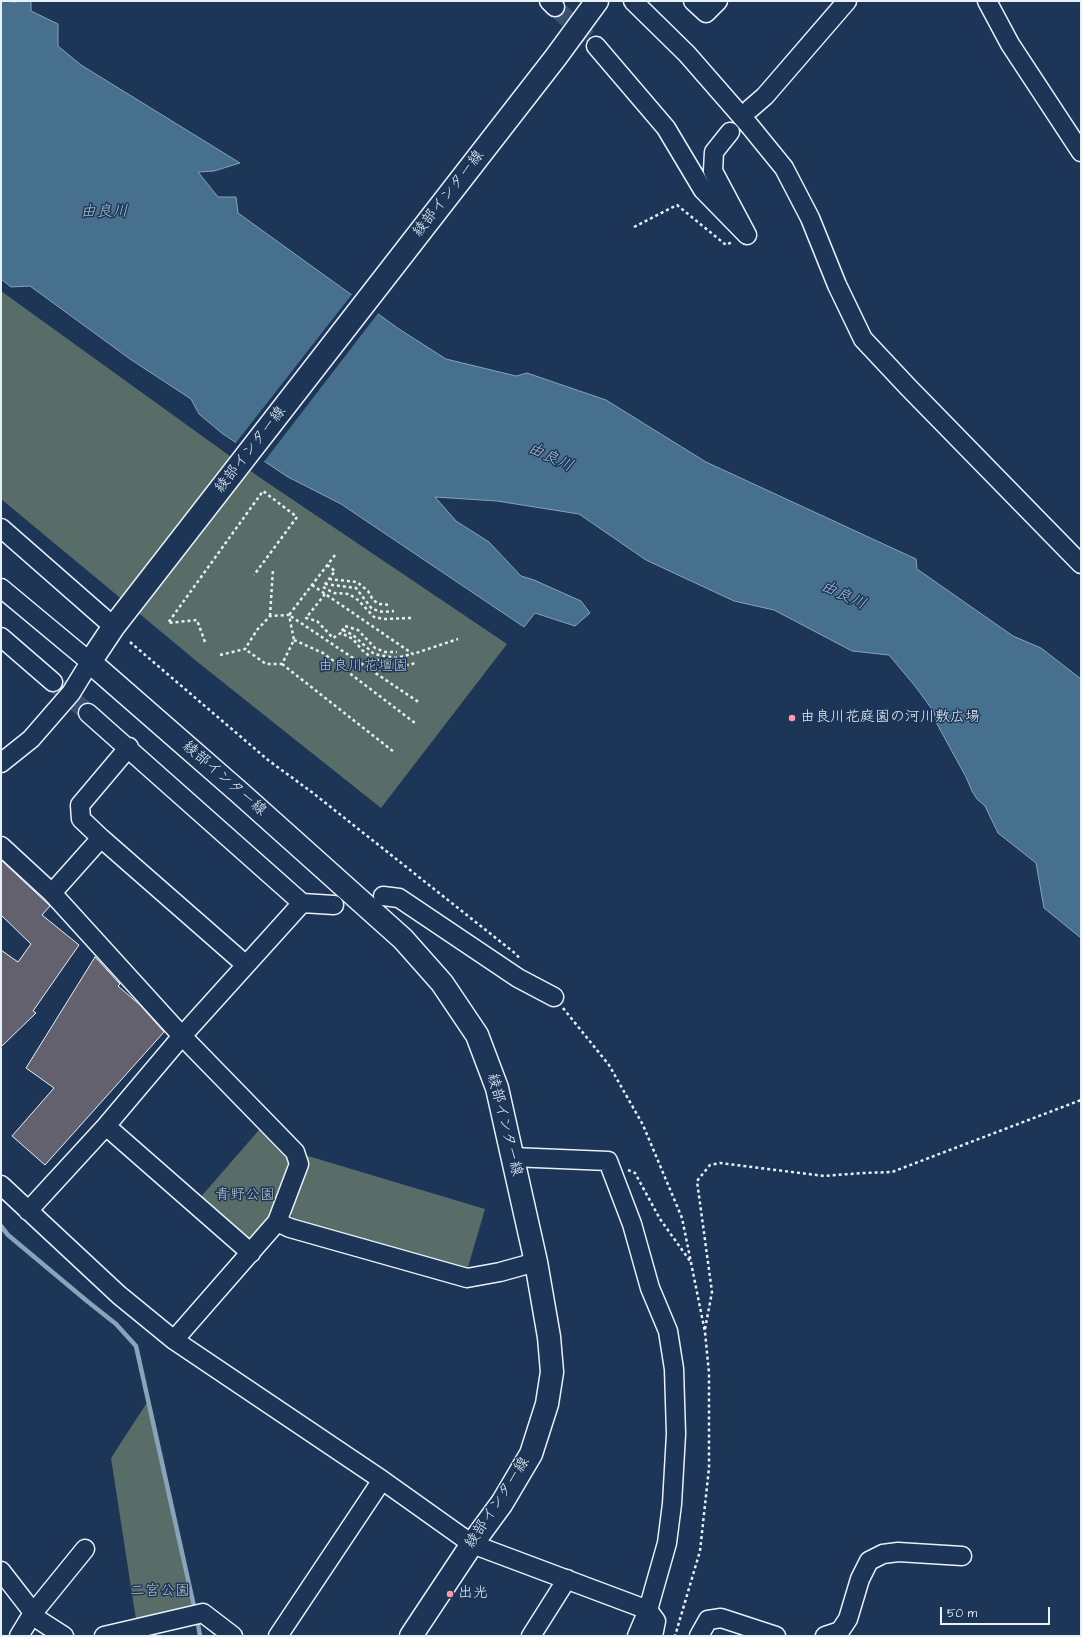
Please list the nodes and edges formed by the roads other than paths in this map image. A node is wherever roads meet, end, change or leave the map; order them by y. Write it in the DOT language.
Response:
graph roads {
  1 [pos="598,1"];
  2 [pos="633,1"];
  3 [pos="694,1"];
  4 [pos="718,1"];
  5 [pos="847,1"];
  6 [pos="987,1"];
  7 [pos="596,46"];
  8 [pos="750,108"];
  9 [pos="730,132"];
  10 [pos="1081,152"];
  11 [pos="1,528"];
  12 [pos="1081,564"];
  13 [pos="1,588"];
  14 [pos="114,618"];
  15 [pos="1,637"];
  16 [pos="90,662"];
  17 [pos="53,682"];
  18 [pos="88,713"];
  19 [pos="129,747"];
  20 [pos="1,763"];
  21 [pos="101,838"];
  22 [pos="1,846"];
  23 [pos="52,893"];
  24 [pos="384,896"];
  25 [pos="302,903"];
  26 [pos="334,905"];
  27 [pos="246,965"];
  28 [pos="554,997"];
  29 [pos="182,1036"];
  30 [pos="106,1126"];
  31 [pos="512,1157"];
  32 [pos="1,1185"];
  33 [pos="28,1210"];
  34 [pos="277,1222"];
  35 [pos="251,1252"];
  36 [pos="536,1262"];
  37 [pos="174,1340"];
  38 [pos="382,1480"];
  39 [pos="472,1544"];
  40 [pos="85,1549"];
  41 [pos="962,1556"];
  42 [pos="1,1571"];
  43 [pos="567,1579"];
  44 [pos="648,1610"];
  45 [pos="33,1613"];
  46 [pos="115,1635"];
  47 [pos="19,1636"];
  48 [pos="64,1636"];
  49 [pos="234,1636"];
  50 [pos="278,1636"];
  51 [pos="411,1636"];
  52 [pos="530,1636"];
  53 [pos="637,1636"];
  54 [pos="652,1636"];
  55 [pos="699,1636"];
  56 [pos="776,1636"];
  57 [pos="825,1636"];
  1 -- 14 [label="main road, 綾部インター線"];
  2 -- 12 [label="street"];
  3 -- 4 [label="street"];
  5 -- 8 [label="street"];
  6 -- 10 [label="street"];
  7 -- 9 [label="street"];
  11 -- 14 [label="street"];
  13 -- 16 [label="street"];
  14 -- 16 [label="main road, 綾部インター線"];
  15 -- 17 [label="street"];
  16 -- 20 [label="street"];
  16 -- 31 [label="main road, 綾部インター線"];
  18 -- 19 [label="street"];
  19 -- 21 [label="street"];
  19 -- 25 [label="street"];
  21 -- 23 [label="street"];
  21 -- 27 [label="street"];
  22 -- 23 [label="street"];
  23 -- 29 [label="street"];
  24 -- 28 [label="street"];
  25 -- 26 [label="street"];
  25 -- 27 [label="street"];
  27 -- 29 [label="street"];
  29 -- 30 [label="street"];
  29 -- 34 [label="street"];
  30 -- 33 [label="street"];
  30 -- 35 [label="street"];
  31 -- 36 [label="main road, 綾部インター線"];
  31 -- 44 [label="street"];
  32 -- 33 [label="street"];
  33 -- 37 [label="street"];
  34 -- 35 [label="street"];
  34 -- 36 [label="street"];
  35 -- 37 [label="street"];
  36 -- 39 [label="main road, 綾部インター線"];
  37 -- 38 [label="street"];
  38 -- 39 [label="street"];
  38 -- 50 [label="street"];
  39 -- 43 [label="street"];
  39 -- 51 [label="main road, 綾部インター線"];
  40 -- 45 [label="street"];
  41 -- 57 [label="street"];
  42 -- 45 [label="street"];
  43 -- 44 [label="street"];
  43 -- 52 [label="street"];
  44 -- 53 [label="street"];
  44 -- 54 [label="street"];
  45 -- 47 [label="street"];
  45 -- 48 [label="street"];
  46 -- 49 [label="street"];
  55 -- 56 [label="street"];
}
